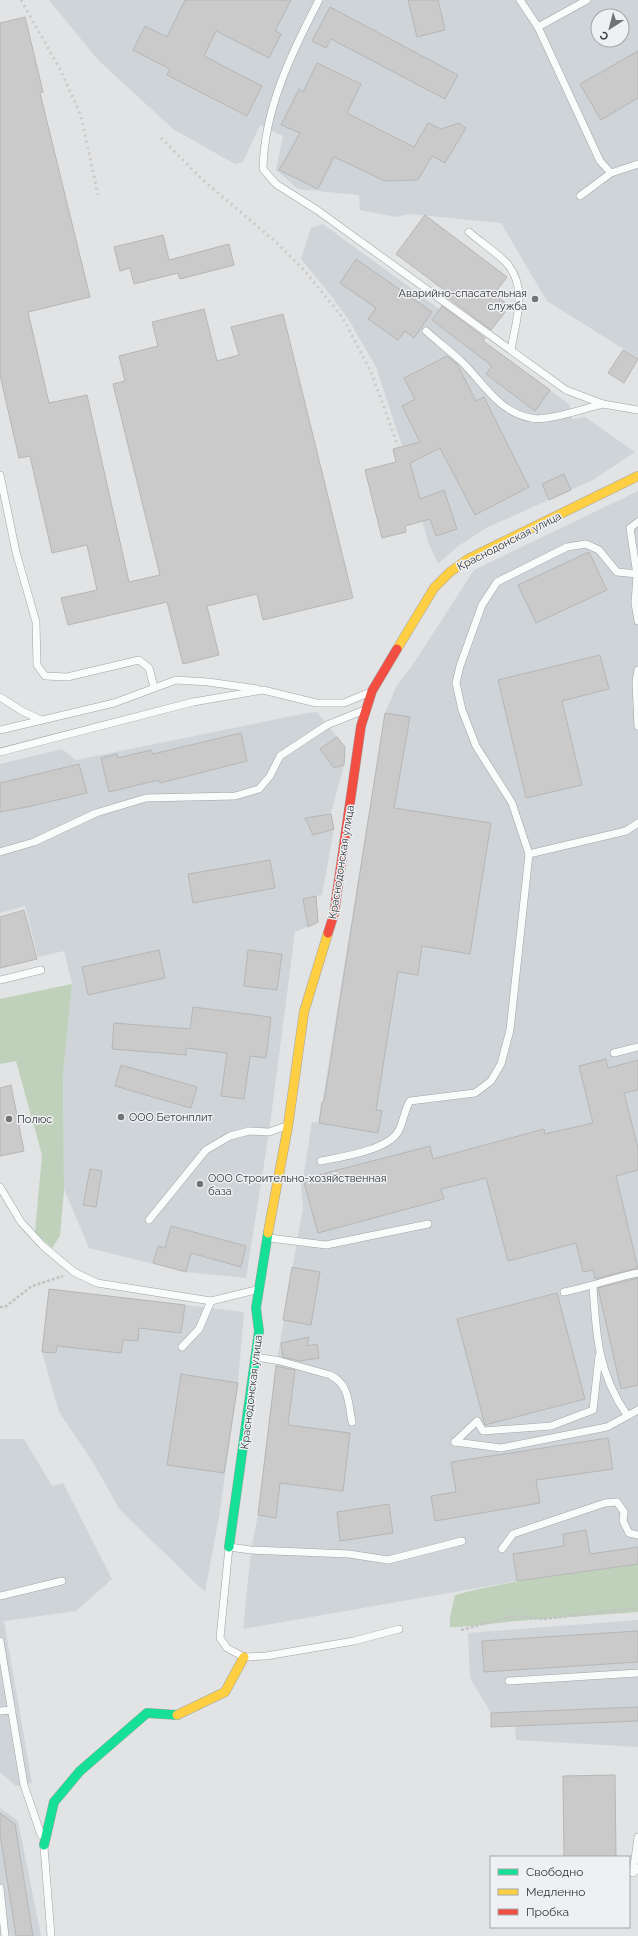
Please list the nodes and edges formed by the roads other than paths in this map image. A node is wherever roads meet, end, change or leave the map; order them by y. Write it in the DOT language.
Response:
graph roads {
  1 [pos="319,0"];
  2 [pos="520,0"];
  3 [pos="587,0"];
  4 [pos="538,27"];
  5 [pos="638,164"];
  6 [pos="611,173"];
  7 [pos="580,196"];
  8 [pos="469,232"];
  9 [pos="426,331"];
  10 [pos="511,350"];
  11 [pos="603,404"];
  12 [pos="638,410"];
  13 [pos="0,475"];
  14 [pos="638,476"];
  15 [pos="638,522"];
  16 [pos="637,574"];
  17 [pos="638,621"];
  18 [pos="638,670"];
  19 [pos="154,687"];
  20 [pos="263,690"];
  21 [pos="372,691"];
  22 [pos="0,697"];
  23 [pos="366,710"];
  24 [pos="41,720"];
  25 [pos="638,726"];
  26 [pos="0,730"];
  27 [pos="0,752"];
  28 [pos="638,823"];
  29 [pos="0,852"];
  30 [pos="529,854"];
  31 [pos="41,970"];
  32 [pos="0,980"];
  33 [pos="638,1047"];
  34 [pos="614,1053"];
  35 [pos="288,1126"];
  36 [pos="321,1161"];
  37 [pos="0,1188"];
  38 [pos="149,1220"];
  39 [pos="428,1224"];
  40 [pos="269,1238"];
  41 [pos="638,1273"];
  42 [pos="593,1286"];
  43 [pos="258,1289"];
  44 [pos="564,1292"];
  45 [pos="211,1301"];
  46 [pos="182,1347"];
  47 [pos="599,1356"];
  48 [pos="256,1357"];
  49 [pos="638,1410"];
  50 [pos="627,1415"];
  51 [pos="352,1422"];
  52 [pos="638,1535"];
  53 [pos="462,1541"];
  54 [pos="229,1547"];
  55 [pos="502,1549"];
  56 [pos="62,1581"];
  57 [pos="0,1596"];
  58 [pos="399,1628"];
  59 [pos="0,1641"];
  60 [pos="244,1656"];
  61 [pos="638,1673"];
  62 [pos="509,1681"];
  63 [pos="12,1710"];
  64 [pos="0,1712"];
  65 [pos="638,1837"];
  66 [pos="44,1845"];
  67 [pos="638,1870"];
  68 [pos="0,1890"];
  69 [pos="5,1936"];
  70 [pos="51,1936"];
  1 -- 10 [label="lane"];
  2 -- 4 [label="lane"];
  3 -- 4 [label="lane"];
  4 -- 6 [label="lane"];
  5 -- 6 [label="lane"];
  6 -- 7 [label="lane"];
  8 -- 10 [label="lane"];
  9 -- 11 [label="lane"];
  10 -- 11 [label="lane"];
  11 -- 12 [label="lane"];
  13 -- 19 [label="lane"];
  14 -- 21 [label="street, Краснодонская улица"];
  15 -- 16 [label="lane"];
  16 -- 17 [label="lane"];
  16 -- 30 [label="lane"];
  18 -- 25 [label="lane"];
  19 -- 20 [label="lane"];
  19 -- 24 [label="lane"];
  20 -- 21 [label="lane"];
  20 -- 27 [label="lane"];
  21 -- 23 [label="street, Краснодонская улица"];
  22 -- 24 [label="lane"];
  23 -- 29 [label="lane"];
  23 -- 35 [label="street, Краснодонская улица"];
  24 -- 26 [label="lane"];
  28 -- 30 [label="lane"];
  30 -- 36 [label="lane"];
  31 -- 32 [label="lane"];
  33 -- 34 [label="lane"];
  35 -- 38 [label="lane"];
  35 -- 40 [label="street, Краснодонская улица"];
  37 -- 45 [label="lane"];
  39 -- 40 [label="lane"];
  40 -- 43 [label="street, Краснодонская улица"];
  41 -- 42 [label="lane"];
  42 -- 44 [label="lane"];
  42 -- 47 [label="lane"];
  43 -- 45 [label="lane"];
  43 -- 48 [label="street, Краснодонская улица"];
  45 -- 46 [label="lane"];
  47 -- 50 [label="lane"];
  47 -- 50 [label="lane"];
  48 -- 51 [label="lane"];
  48 -- 54 [label="street, Краснодонская улица"];
  49 -- 50 [label="lane"];
  52 -- 55 [label="lane"];
  53 -- 54 [label="lane"];
  54 -- 60 [label="lane"];
  56 -- 57 [label="lane"];
  58 -- 60 [label="lane"];
  59 -- 63 [label="lane"];
  60 -- 66 [label="street"];
  61 -- 62 [label="lane"];
  63 -- 64 [label="lane"];
  63 -- 66 [label="lane"];
  65 -- 67 [label="lane"];
  66 -- 70 [label="lane"];
  68 -- 69 [label="lane"];
}
